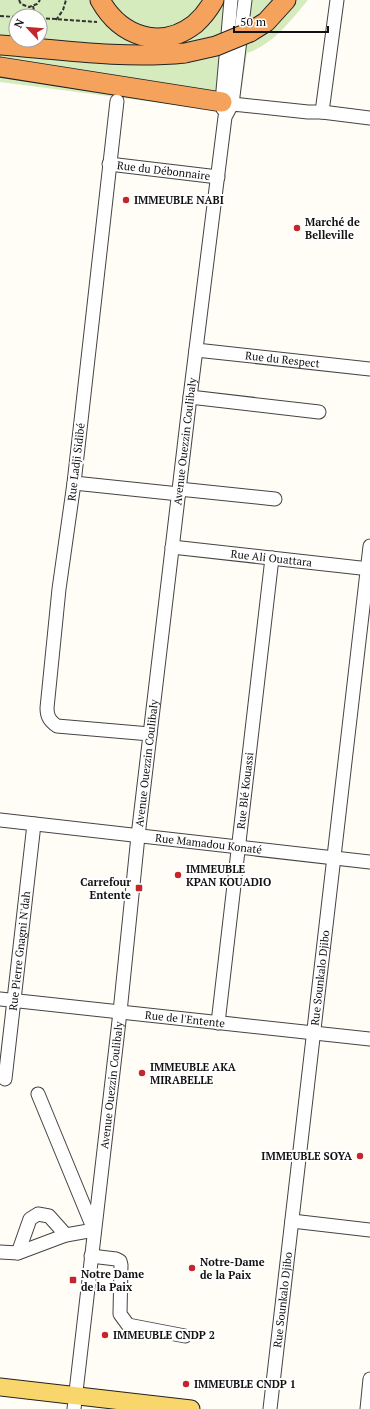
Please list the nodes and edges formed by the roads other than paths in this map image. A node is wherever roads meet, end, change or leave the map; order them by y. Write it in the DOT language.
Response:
graph roads {
  1 [pos="100,0"];
  2 [pos="214,0"];
  3 [pos="231,0"];
  4 [pos="245,0"];
  5 [pos="286,0"];
  6 [pos="337,0"];
  7 [pos="0,45"];
  8 [pos="0,67"];
  9 [pos="117,101"];
  10 [pos="226,108"];
  11 [pos="322,112"];
  12 [pos="370,118"];
  13 [pos="109,164"];
  14 [pos="218,177"];
  15 [pos="196,350"];
  16 [pos="370,369"];
  17 [pos="190,397"];
  18 [pos="319,412"];
  19 [pos="74,483"];
  20 [pos="179,492"];
  21 [pos="275,499"];
  22 [pos="370,546"];
  23 [pos="172,547"];
  24 [pos="272,558"];
  25 [pos="369,569"];
  26 [pos="150,734"];
  27 [pos="0,820"];
  28 [pos="34,824"];
  29 [pos="138,836"];
  30 [pos="238,848"];
  31 [pos="334,858"];
  32 [pos="370,862"];
  33 [pos="0,999"];
  34 [pos="14,1000"];
  35 [pos="120,1012"];
  36 [pos="218,1023"];
  37 [pos="314,1033"];
  38 [pos="370,1040"];
  39 [pos="5,1078"];
  40 [pos="38,1094"];
  41 [pos="292,1221"];
  42 [pos="94,1230"];
  43 [pos="370,1230"];
  44 [pos="66,1235"];
  45 [pos="0,1252"];
  46 [pos="18,1253"];
  47 [pos="91,1256"];
  48 [pos="185,1336"];
  49 [pos="370,1379"];
  50 [pos="0,1387"];
  51 [pos="74,1402"];
  52 [pos="97,1404"];
  53 [pos="120,1405"];
  54 [pos="190,1409"];
  55 [pos="270,1409"];
  56 [pos="367,1409"];
  1 -- 2 [label="highway"];
  3 -- 10 [label="street, Avenue Ouezzin Coulibaly"];
  4 -- 10 [label="street, Avenue Ouezzin Coulibaly"];
  5 -- 7 [label="highway, bridge"];
  6 -- 11 [label="street"];
  8 -- 10 [label="highway"];
  9 -- 13 [label="street, Rue Ladji Sidibé"];
  10 -- 11 [label="street"];
  10 -- 14 [label="street, Avenue Ouezzin Coulibaly"];
  11 -- 12 [label="street"];
  13 -- 14 [label="street, Rue du Débonnaire"];
  13 -- 19 [label="street, Rue Ladji Sidibé"];
  14 -- 15 [label="street, Avenue Ouezzin Coulibaly"];
  15 -- 16 [label="street, Rue du Respect"];
  15 -- 17 [label="street, Avenue Ouezzin Coulibaly"];
  17 -- 18 [label="street"];
  17 -- 20 [label="street, Avenue Ouezzin Coulibaly"];
  19 -- 20 [label="street"];
  19 -- 26 [label="street, Rue Ladji Sidibé"];
  20 -- 21 [label="street"];
  20 -- 23 [label="street, Avenue Ouezzin Coulibaly"];
  22 -- 25 [label="street, Rue Sounkalo Djibo"];
  23 -- 24 [label="street, Rue Ali Ouattara"];
  23 -- 26 [label="street, Avenue Ouezzin Coulibaly"];
  24 -- 25 [label="street, Rue Ali Ouattara"];
  24 -- 30 [label="street, Rue Blé Kouassi"];
  25 -- 31 [label="street, Rue Sounkalo Djibo"];
  26 -- 29 [label="street, Avenue Ouezzin Coulibaly"];
  27 -- 28 [label="street, Rue Mamadou Konaté"];
  28 -- 29 [label="street, Rue Mamadou Konaté"];
  28 -- 34 [label="street, Rue Pierre Gnagni N'dah"];
  29 -- 30 [label="street, Rue Mamadou Konaté"];
  29 -- 35 [label="street, Avenue Ouezzin Coulibaly"];
  30 -- 31 [label="street, Rue Mamadou Konaté"];
  30 -- 36 [label="street, Rue Blé Kouassi"];
  31 -- 32 [label="street, Rue Mamadou Konaté"];
  31 -- 37 [label="street, Rue Sounkalo Djibo"];
  33 -- 34 [label="street, Rue de l'Entente"];
  34 -- 35 [label="street, Rue de l'Entente"];
  34 -- 39 [label="street, Rue Pierre Gnagni N'dah"];
  35 -- 36 [label="street, Rue de l'Entente"];
  35 -- 42 [label="street, Avenue Ouezzin Coulibaly"];
  36 -- 37 [label="street, Rue de l'Entente"];
  37 -- 38 [label="street, Rue de l'Entente"];
  37 -- 41 [label="street, Rue Sounkalo Djibo"];
  40 -- 42 [label="street"];
  41 -- 43 [label="street"];
  41 -- 55 [label="street, Rue Sounkalo Djibo"];
  42 -- 44 [label="street"];
  42 -- 47 [label="street, Avenue Ouezzin Coulibaly"];
  44 -- 46 [label="street"];
  44 -- 46 [label="street"];
  45 -- 46 [label="street"];
  47 -- 48 [label="street"];
  47 -- 51 [label="street, Avenue Ouezzin Coulibaly"];
  49 -- 56 [label="street"];
  50 -- 51 [label="main road"];
  51 -- 52 [label="main road"];
  52 -- 53 [label="main road"];
  53 -- 54 [label="main road"];
}
